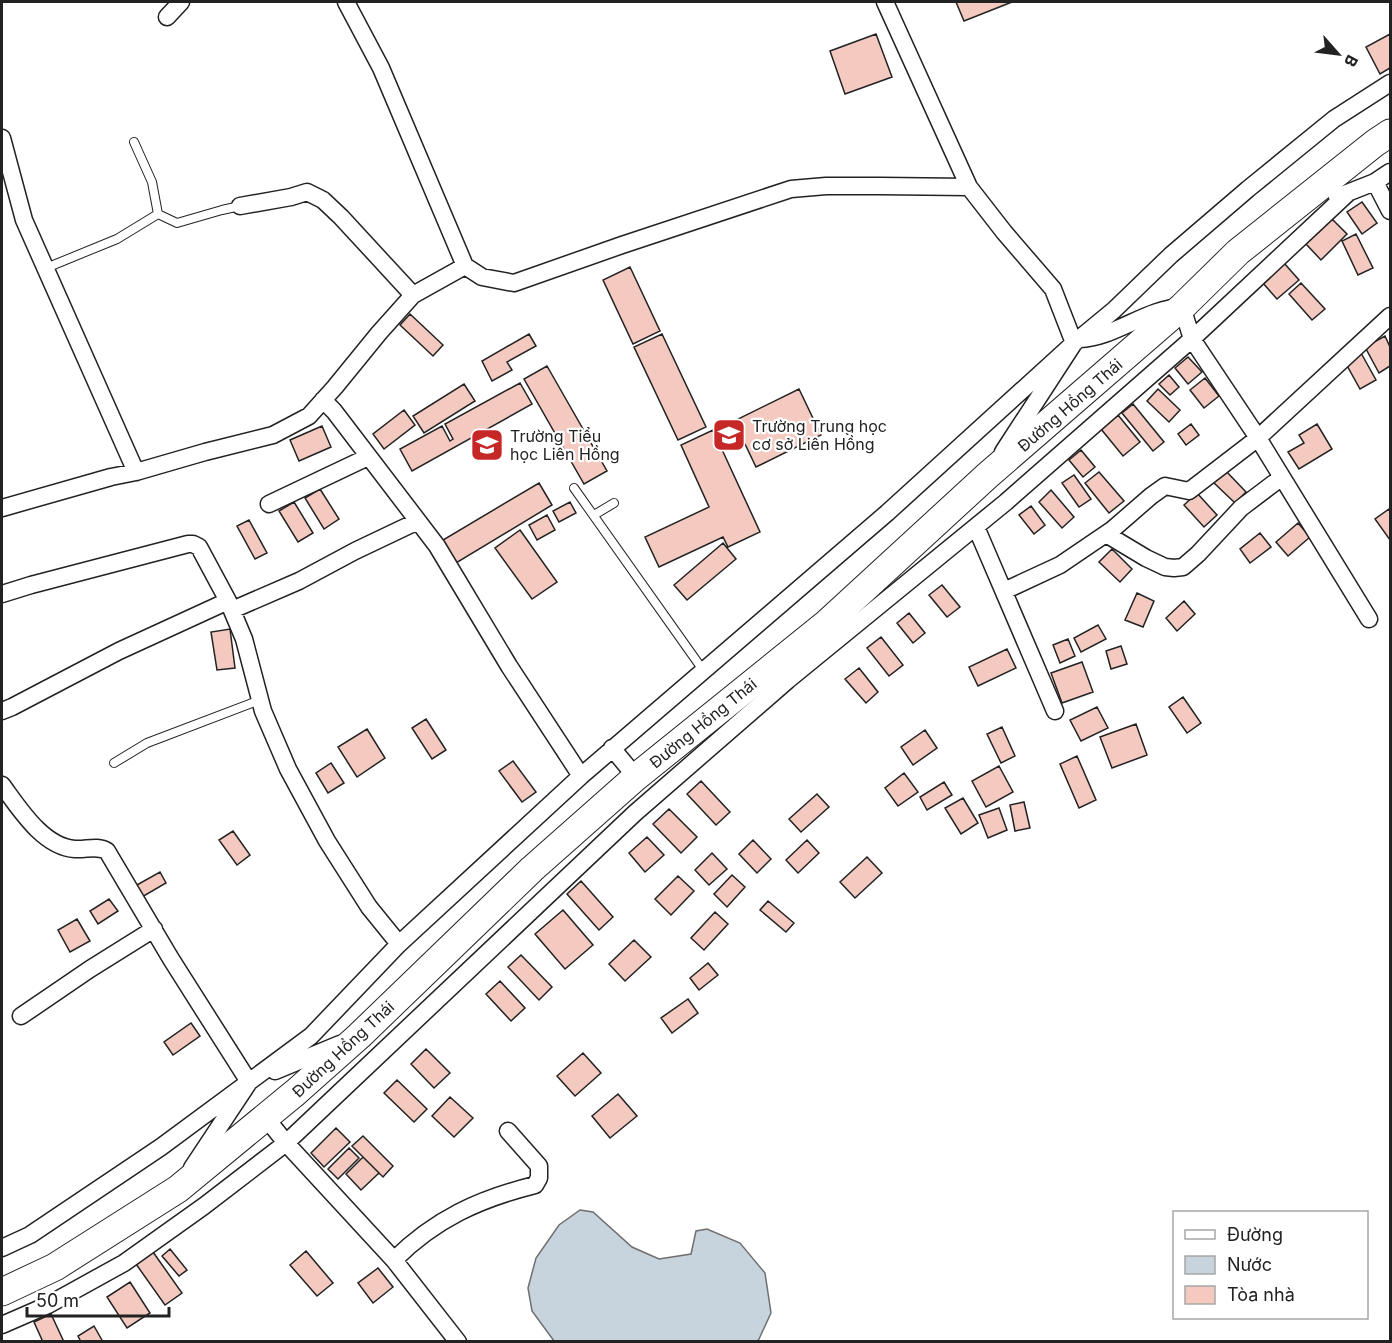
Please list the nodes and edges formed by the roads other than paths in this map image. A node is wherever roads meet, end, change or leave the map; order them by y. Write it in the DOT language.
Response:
graph roads {
  1 [pos="181,2"];
  2 [pos="346,2"];
  3 [pos="885,2"];
  4 [pos="167,17"];
  5 [pos="1390,83"];
  6 [pos="1390,133"];
  7 [pos="2,138"];
  8 [pos="134,142"];
  9 [pos="1390,172"];
  10 [pos="1375,182"];
  11 [pos="969,187"];
  12 [pos="1348,193"];
  13 [pos="240,206"];
  14 [pos="1390,211"];
  15 [pos="158,214"];
  16 [pos="1282,217"];
  17 [pos="465,266"];
  18 [pos="46,268"];
  19 [pos="413,296"];
  20 [pos="1182,307"];
  21 [pos="1390,316"];
  22 [pos="1192,339"];
  23 [pos="1077,341"];
  24 [pos="323,400"];
  25 [pos="1258,438"];
  26 [pos="368,456"];
  27 [pos="136,472"];
  28 [pos="988,475"];
  29 [pos="1282,477"];
  30 [pos="574,488"];
  31 [pos="614,503"];
  32 [pos="269,504"];
  33 [pos="2,508"];
  34 [pos="594,515"];
  35 [pos="418,521"];
  36 [pos="976,527"];
  37 [pos="1106,534"];
  38 [pos="1004,591"];
  39 [pos="2,594"];
  40 [pos="230,606"];
  41 [pos="1369,619"];
  42 [pos="704,670"];
  43 [pos="260,700"];
  44 [pos="2,711"];
  45 [pos="1055,711"];
  46 [pos="612,748"];
  47 [pos="114,763"];
  48 [pos="581,776"];
  49 [pos="636,777"];
  50 [pos="2,785"];
  51 [pos="154,929"];
  52 [pos="399,944"];
  53 [pos="21,1016"];
  54 [pos="359,1036"];
  55 [pos="249,1082"];
  56 [pos="266,1118"];
  57 [pos="508,1131"];
  58 [pos="286,1143"];
  59 [pos="178,1189"];
  60 [pos="2,1248"];
  61 [pos="393,1260"];
  62 [pos="2,1292"];
  63 [pos="2,1325"];
  64 [pos="458,1341"];
  1 -- 4 [label="street"];
  2 -- 17 [label="street"];
  3 -- 11 [label="street"];
  5 -- 23 [label="street"];
  6 -- 16 [label="main road, Đường Hồng Thái"];
  7 -- 18 [label="street"];
  8 -- 15 [label="lane"];
  9 -- 10 [label="street"];
  10 -- 12 [label="street"];
  10 -- 14 [label="street"];
  11 -- 17 [label="street"];
  11 -- 23 [label="street"];
  12 -- 16 [label="street"];
  12 -- 22 [label="street"];
  13 -- 15 [label="lane"];
  13 -- 19 [label="street"];
  15 -- 18 [label="lane"];
  16 -- 20 [label="main road, Đường Hồng Thái"];
  17 -- 19 [label="street"];
  18 -- 27 [label="street"];
  19 -- 24 [label="street"];
  20 -- 22 [label="street"];
  20 -- 23 [label="street"];
  20 -- 28 [label="main road, Đường Hồng Thái"];
  21 -- 25 [label="street"];
  22 -- 25 [label="street"];
  22 -- 36 [label="street"];
  23 -- 28 [label="street"];
  23 -- 42 [label="street"];
  24 -- 26 [label="street"];
  24 -- 27 [label="street"];
  25 -- 29 [label="street"];
  25 -- 37 [label="street"];
  26 -- 32 [label="street"];
  26 -- 35 [label="street"];
  27 -- 33 [label="street"];
  28 -- 49 [label="main road, Đường Hồng Thái"];
  29 -- 37 [label="street"];
  29 -- 41 [label="street"];
  30 -- 34 [label="lane"];
  31 -- 34 [label="lane"];
  34 -- 42 [label="lane"];
  35 -- 40 [label="street"];
  35 -- 48 [label="street"];
  36 -- 38 [label="street"];
  36 -- 58 [label="street"];
  37 -- 38 [label="street"];
  38 -- 45 [label="street"];
  39 -- 40 [label="street"];
  40 -- 43 [label="street"];
  40 -- 44 [label="street"];
  42 -- 46 [label="street"];
  43 -- 47 [label="lane"];
  43 -- 52 [label="street"];
  46 -- 48 [label="street"];
  46 -- 49 [label="street"];
  48 -- 52 [label="street"];
  49 -- 54 [label="main road, Đường Hồng Thái"];
  50 -- 51 [label="street"];
  51 -- 53 [label="street"];
  51 -- 55 [label="street"];
  52 -- 55 [label="street"];
  54 -- 55 [label="street"];
  54 -- 56 [label="main road, Đường Hồng Thái"];
  55 -- 59 [label="street"];
  55 -- 60 [label="street"];
  56 -- 58 [label="street"];
  56 -- 59 [label="main road, Đường Hồng Thái"];
  57 -- 61 [label="street"];
  58 -- 61 [label="street"];
  58 -- 63 [label="street"];
  59 -- 62 [label="main road, Đường Hồng Thái"];
  61 -- 64 [label="street"];
}
